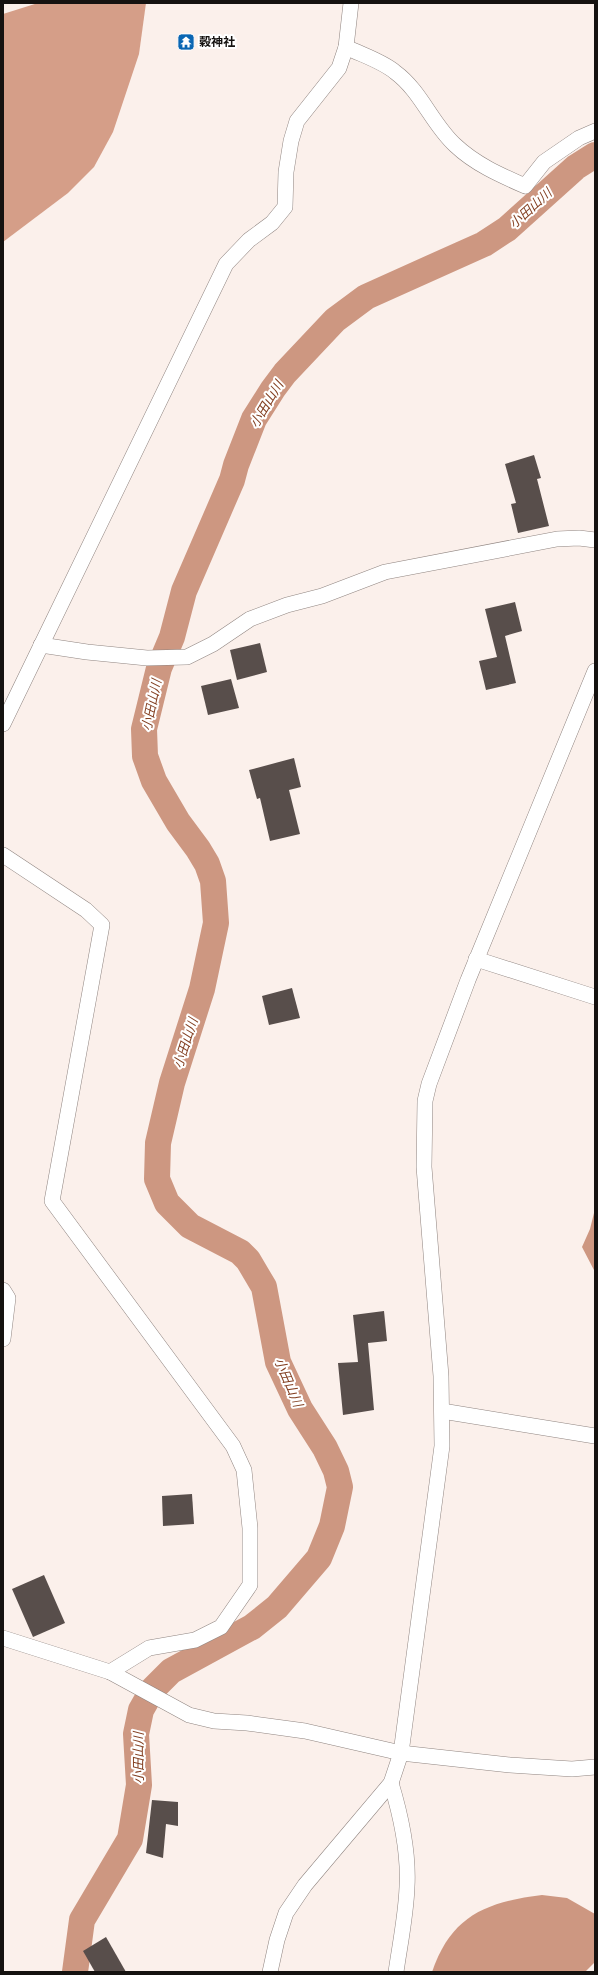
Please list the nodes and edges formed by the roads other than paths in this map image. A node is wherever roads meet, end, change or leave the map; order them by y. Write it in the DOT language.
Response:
graph roads {
  1 [pos="351,3"];
  2 [pos="346,47"];
  3 [pos="595,131"];
  4 [pos="595,540"];
  5 [pos="41,645"];
  6 [pos="595,671"];
  7 [pos="3,724"];
  8 [pos="3,855"];
  9 [pos="476,959"];
  10 [pos="595,997"];
  11 [pos="3,1290"];
  12 [pos="3,1339"];
  13 [pos="442,1411"];
  14 [pos="595,1436"];
  15 [pos="3,1638"];
  16 [pos="110,1672"];
  17 [pos="401,1753"];
  18 [pos="595,1767"];
  19 [pos="391,1783"];
  20 [pos="270,1972"];
  21 [pos="396,1972"];
  1 -- 2 [label="street"];
  2 -- 3 [label="street"];
  2 -- 5 [label="street"];
  4 -- 5 [label="street"];
  5 -- 7 [label="street"];
  6 -- 9 [label="street"];
  8 -- 16 [label="street"];
  9 -- 10 [label="street"];
  9 -- 13 [label="street"];
  11 -- 12 [label="street"];
  13 -- 14 [label="street"];
  13 -- 17 [label="street"];
  15 -- 16 [label="street"];
  16 -- 17 [label="street"];
  17 -- 18 [label="street"];
  17 -- 19 [label="street"];
  19 -- 20 [label="street"];
  19 -- 21 [label="street"];
}
